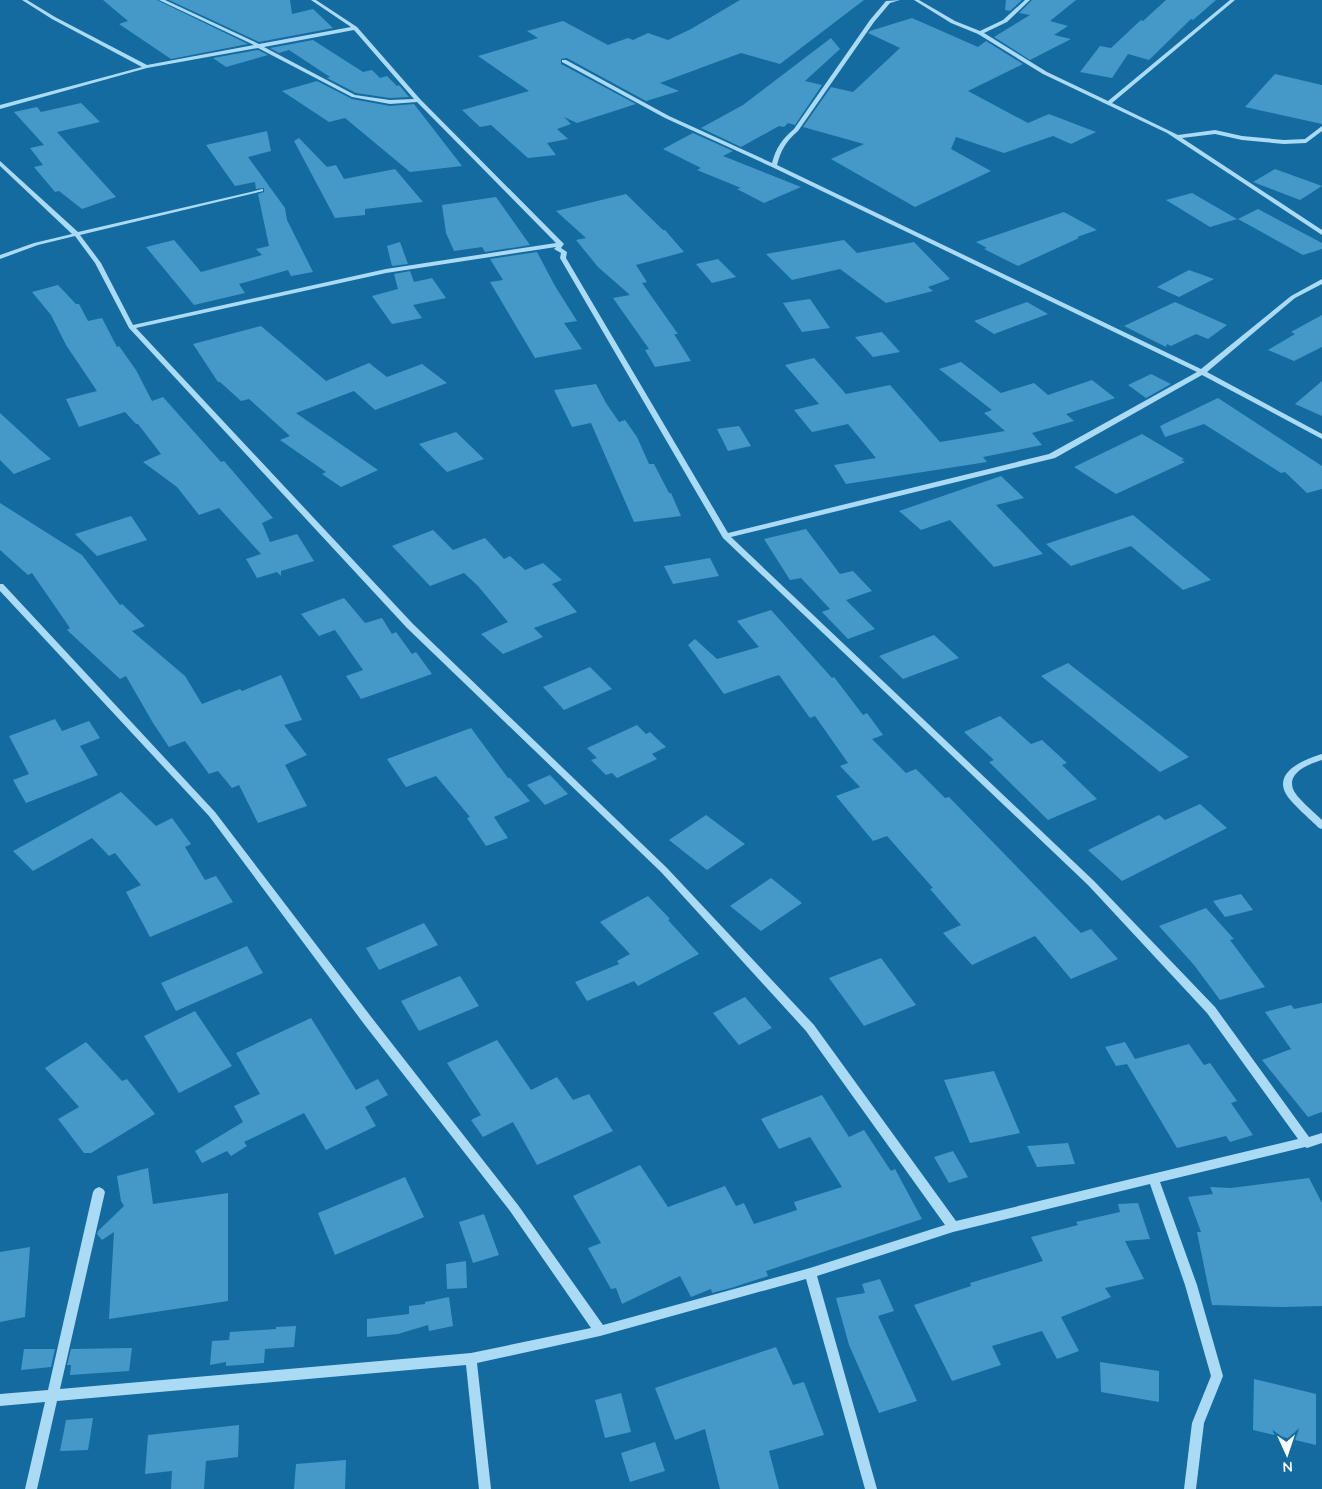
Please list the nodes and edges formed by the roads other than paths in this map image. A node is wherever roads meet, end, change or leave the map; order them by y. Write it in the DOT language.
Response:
graph roads {
  1 [pos="24,0"];
  2 [pos="160,0"];
  3 [pos="313,0"];
  4 [pos="896,0"];
  5 [pos="916,0"];
  6 [pos="1028,0"];
  7 [pos="1233,0"];
  8 [pos="355,28"];
  9 [pos="980,33"];
  10 [pos="258,46"];
  11 [pos="564,61"];
  12 [pos="146,66"];
  13 [pos="418,100"];
  14 [pos="1109,103"];
  15 [pos="0,106"];
  16 [pos="1322,128"];
  17 [pos="1177,137"];
  18 [pos="0,163"];
  19 [pos="774,166"];
  20 [pos="261,190"];
  21 [pos="1322,233"];
  22 [pos="77,235"];
  23 [pos="561,244"];
  24 [pos="0,257"];
  25 [pos="1322,281"];
  26 [pos="132,327"];
  27 [pos="1202,372"];
  28 [pos="1322,437"];
  29 [pos="726,536"];
  30 [pos="0,586"];
  31 [pos="1322,757"];
  32 [pos="1322,826"];
  33 [pos="1322,1138"];
  34 [pos="1307,1143"];
  35 [pos="1154,1179"];
  36 [pos="98,1192"];
  37 [pos="953,1227"];
  38 [pos="810,1273"];
  39 [pos="600,1331"];
  40 [pos="471,1359"];
  41 [pos="54,1396"];
  42 [pos="0,1400"];
  43 [pos="31,1489"];
  44 [pos="484,1489"];
  45 [pos="872,1489"];
  46 [pos="1190,1489"];
  1 -- 12 [label="street"];
  2 -- 10 [label="street"];
  3 -- 8 [label="street"];
  4 -- 19 [label="street"];
  5 -- 9 [label="street"];
  6 -- 9 [label="street"];
  7 -- 14 [label="street"];
  8 -- 10 [label="street"];
  8 -- 13 [label="street"];
  9 -- 14 [label="street"];
  10 -- 12 [label="street"];
  10 -- 13 [label="street"];
  11 -- 19 [label="street"];
  12 -- 15 [label="street"];
  13 -- 23 [label="street"];
  14 -- 17 [label="street"];
  16 -- 17 [label="street"];
  17 -- 21 [label="street"];
  18 -- 22 [label="street"];
  19 -- 27 [label="street"];
  20 -- 22 [label="street"];
  22 -- 24 [label="street"];
  22 -- 26 [label="street"];
  23 -- 26 [label="street"];
  23 -- 29 [label="street"];
  25 -- 27 [label="street"];
  26 -- 37 [label="street"];
  27 -- 28 [label="street"];
  27 -- 29 [label="street"];
  29 -- 34 [label="street"];
  30 -- 39 [label="street"];
  31 -- 32 [label="street"];
  33 -- 34 [label="street"];
  34 -- 35 [label="street"];
  35 -- 37 [label="street"];
  35 -- 46 [label="street"];
  36 -- 41 [label="street"];
  37 -- 38 [label="street"];
  38 -- 39 [label="street"];
  38 -- 45 [label="street"];
  39 -- 40 [label="street"];
  40 -- 41 [label="street"];
  40 -- 44 [label="street"];
  41 -- 42 [label="street"];
  41 -- 43 [label="street"];
}
